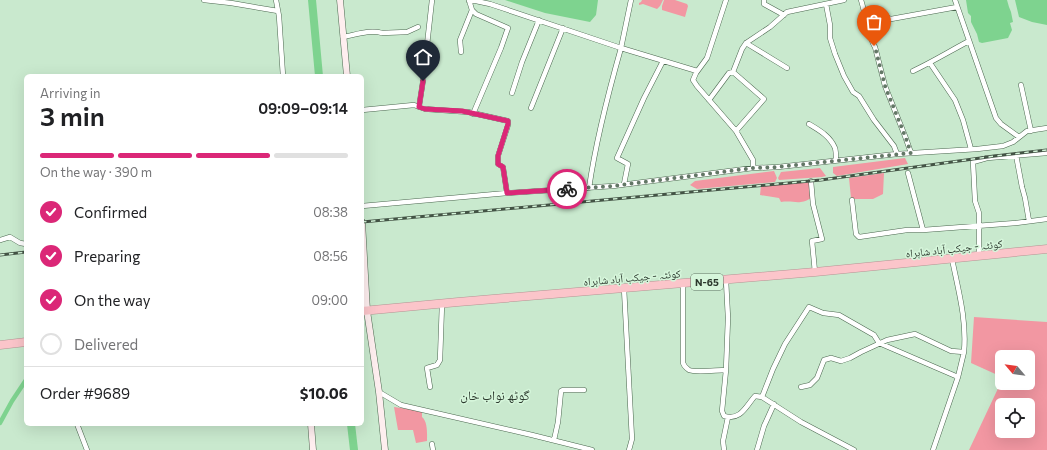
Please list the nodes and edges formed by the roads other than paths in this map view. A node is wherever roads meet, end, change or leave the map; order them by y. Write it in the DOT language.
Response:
graph roads {
  1 [pos="204,0"];
  2 [pos="276,0"];
  3 [pos="340,0"];
  4 [pos="432,0"];
  5 [pos="469,0"];
  6 [pos="631,0"];
  7 [pos="726,0"];
  8 [pos="764,0"];
  9 [pos="844,0"];
  10 [pos="861,0"];
  11 [pos="955,0"];
  12 [pos="826,4"];
  13 [pos="957,7"];
  14 [pos="472,10"];
  15 [pos="278,11"];
  16 [pos="784,15"];
  17 [pos="866,19"];
  18 [pos="538,20"];
  19 [pos="418,27"];
  20 [pos="563,28"];
  21 [pos="344,37"];
  22 [pos="970,41"];
  23 [pos="746,43"];
  24 [pos="621,48"];
  25 [pos="461,52"];
  26 [pos="663,61"];
  27 [pos="930,63"];
  28 [pos="787,68"];
  29 [pos="697,71"];
  30 [pos="913,71"];
  31 [pos="733,72"];
  32 [pos="284,74"];
  33 [pos="347,74"];
  34 [pos="1021,84"];
  35 [pos="512,93"];
  36 [pos="709,100"];
  37 [pos="419,107"];
  38 [pos="531,108"];
  39 [pos="364,110"];
  40 [pos="473,114"];
  41 [pos="809,124"];
  42 [pos="1047,128"];
  43 [pos="736,130"];
  44 [pos="1030,131"];
  45 [pos="1019,137"];
  46 [pos="971,149"];
  47 [pos="911,153"];
  48 [pos="1047,153"];
  49 [pos="897,154"];
  50 [pos="1016,155"];
  51 [pos="836,160"];
  52 [pos="753,168"];
  53 [pos="908,174"];
  54 [pos="811,181"];
  55 [pos="624,184"];
  56 [pos="589,188"];
  57 [pos="507,193"];
  58 [pos="852,200"];
  59 [pos="364,206"];
  60 [pos="1047,219"];
  61 [pos="1029,221"];
  62 [pos="978,226"];
  63 [pos="923,230"];
  64 [pos="0,240"];
  65 [pos="24,244"];
  66 [pos="1047,249"];
  67 [pos="979,256"];
  68 [pos="952,259"];
  69 [pos="816,272"];
  70 [pos="726,280"];
  71 [pos="683,284"];
  72 [pos="624,288"];
  73 [pos="442,304"];
  74 [pos="364,311"];
  75 [pos="24,342"];
  76 [pos="879,343"];
  77 [pos="4,345"];
  78 [pos="964,352"];
  79 [pos="726,370"];
  80 [pos="958,377"];
  81 [pos="430,387"];
  82 [pos="801,387"];
  83 [pos="584,390"];
  84 [pos="379,392"];
  85 [pos="762,397"];
  86 [pos="774,404"];
  87 [pos="728,417"];
  88 [pos="78,426"];
  89 [pos="311,426"];
  90 [pos="554,440"];
  91 [pos="87,450"];
  92 [pos="313,450"];
  93 [pos="385,450"];
  94 [pos="592,450"];
  95 [pos="629,450"];
  96 [pos="724,450"];
  97 [pos="758,450"];
  98 [pos="854,450"];
  99 [pos="933,450"];
  1 -- 15 [label="street"];
  2 -- 15 [label="street"];
  3 -- 21 [label="street"];
  4 -- 37 [label="street"];
  5 -- 14 [label="street"];
  5 -- 18 [label="street"];
  6 -- 24 [label="street"];
  7 -- 29 [label="street"];
  8 -- 16 [label="street"];
  9 -- 12 [label="street"];
  10 -- 17 [label="street"];
  11 -- 13 [label="street"];
  12 -- 16 [label="street"];
  12 -- 49 [label="street"];
  13 -- 17 [label="street"];
  13 -- 22 [label="street"];
  14 -- 25 [label="street"];
  14 -- 40 [label="street"];
  15 -- 32 [label="street"];
  16 -- 23 [label="street"];
  17 -- 47 [label="street"];
  18 -- 20 [label="street"];
  18 -- 35 [label="street"];
  19 -- 21 [label="street"];
  20 -- 24 [label="street"];
  20 -- 38 [label="street"];
  21 -- 33 [label="street"];
  22 -- 27 [label="street"];
  22 -- 45 [label="street"];
  23 -- 28 [label="street"];
  23 -- 31 [label="street"];
  24 -- 26 [label="street"];
  24 -- 56 [label="street"];
  26 -- 29 [label="street"];
  26 -- 55 [label="street"];
  27 -- 30 [label="street"];
  27 -- 46 [label="street"];
  29 -- 36 [label="street"];
  31 -- 36 [label="street"];
  31 -- 43 [label="street"];
  34 -- 44 [label="street"];
  36 -- 43 [label="street"];
  37 -- 39 [label="street"];
  37 -- 40 [label="street"];
  40 -- 57 [label="street"];
  41 -- 51 [label="street"];
  42 -- 44 [label="street"];
  43 -- 52 [label="street"];
  44 -- 45 [label="street"];
  45 -- 46 [label="street"];
  46 -- 47 [label="street"];
  47 -- 49 [label="street"];
  48 -- 50 [label="street"];
  49 -- 51 [label="street"];
  50 -- 61 [label="street"];
  50 -- 62 [label="street"];
  51 -- 52 [label="street"];
  52 -- 55 [label="street"];
  53 -- 63 [label="street"];
  54 -- 69 [label="street"];
  55 -- 56 [label="street"];
  56 -- 57 [label="street"];
  57 -- 59 [label="street"];
  58 -- 63 [label="street"];
  60 -- 61 [label="street"];
  61 -- 62 [label="street"];
  62 -- 63 [label="street"];
  62 -- 67 [label="street"];
  64 -- 65 [label="street"];
  66 -- 67 [label="highway, کوئٹہ - جیکب آباد شاہراہ / N-65"];
  67 -- 68 [label="highway, کوئٹہ - جیکب آباد شاہراہ / N-65"];
  68 -- 69 [label="highway, کوئٹہ - جیکب آباد شاہراہ / N-65"];
  68 -- 78 [label="street"];
  69 -- 70 [label="highway, کوئٹہ - جیکب آباد شاہراہ / N-65"];
  70 -- 71 [label="highway, کوئٹہ - جیکب آباد شاہراہ / N-65"];
  70 -- 79 [label="street"];
  71 -- 72 [label="highway, کوئٹہ - جیکب آباد شاہراہ / N-65"];
  71 -- 79 [label="street"];
  72 -- 73 [label="highway, کوئٹہ - جیکب آباد شاہراہ / N-65"];
  72 -- 95 [label="street"];
  73 -- 74 [label="highway, کوئٹہ - جیکب آباد شاہراہ / N-65"];
  73 -- 81 [label="street"];
  74 -- 84 [label="street"];
  75 -- 77 [label="highway"];
  76 -- 78 [label="street"];
  76 -- 80 [label="street"];
  76 -- 82 [label="street"];
  76 -- 85 [label="street"];
  78 -- 80 [label="street"];
  79 -- 87 [label="street"];
  80 -- 99 [label="street"];
  83 -- 90 [label="street"];
  84 -- 90 [label="street"];
  84 -- 93 [label="street"];
  85 -- 86 [label="street"];
  85 -- 87 [label="street"];
  86 -- 97 [label="street"];
  86 -- 98 [label="street"];
  87 -- 96 [label="street"];
  88 -- 91 [label="street"];
  89 -- 92 [label="street"];
  90 -- 94 [label="street"];
}
